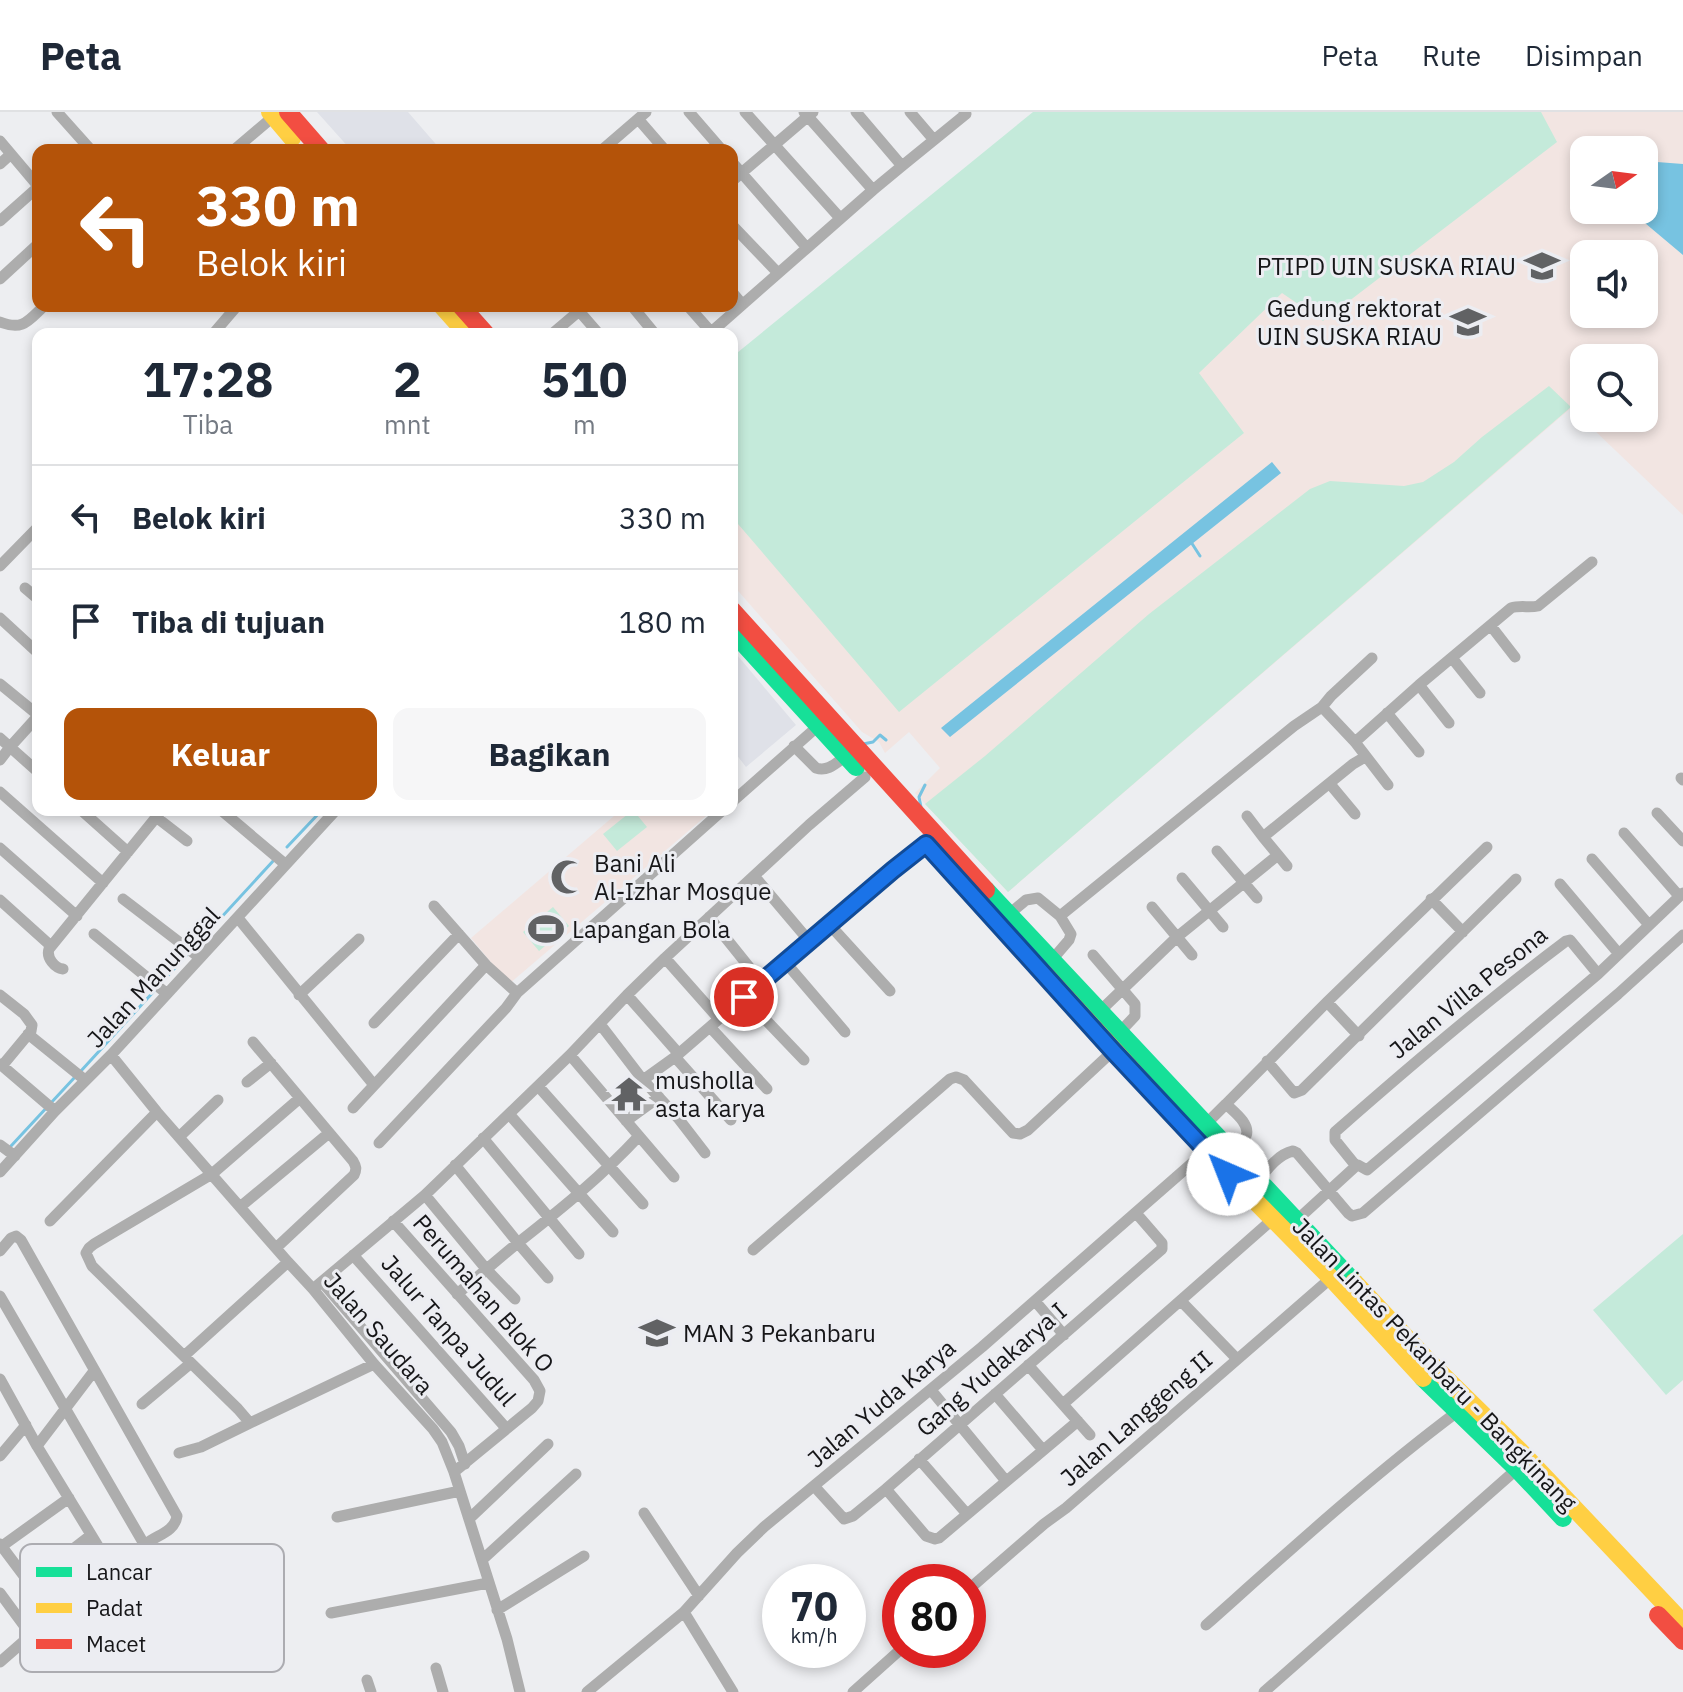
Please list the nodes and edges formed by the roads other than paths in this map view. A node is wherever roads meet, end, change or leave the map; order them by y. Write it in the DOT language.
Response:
graph roads {
  1 [pos="57,112"];
  2 [pos="689,112"];
  3 [pos="745,112"];
  4 [pos="856,112"];
  5 [pos="910,112"];
  6 [pos="277,113"];
  7 [pos="809,113"];
  8 [pos="966,113"];
  9 [pos="642,116"];
  10 [pos="934,140"];
  11 [pos="0,141"];
  12 [pos="86,144"];
  13 [pos="241,144"];
  14 [pos="299,144"];
  15 [pos="314,144"];
  16 [pos="610,144"];
  17 [pos="661,144"];
  18 [pos="717,144"];
  19 [pos="775,145"];
  20 [pos="11,154"];
  21 [pos="0,164"];
  22 [pos="902,166"];
  23 [pos="738,176"];
  24 [pos="738,178"];
  25 [pos="32,179"];
  26 [pos="873,190"];
  27 [pos="32,192"];
  28 [pos="840,218"];
  29 [pos="0,221"];
  30 [pos="738,231"];
  31 [pos="807,248"];
  32 [pos="32,250"];
  33 [pos="778,273"];
  34 [pos="0,279"];
  35 [pos="738,299"];
  36 [pos="742,304"];
  37 [pos="738,308"];
  38 [pos="38,312"];
  39 [pos="232,312"];
  40 [pos="447,312"];
  41 [pos="466,312"];
  42 [pos="577,312"];
  43 [pos="637,312"];
  44 [pos="693,312"];
  45 [pos="733,312"];
  46 [pos="0,322"];
  47 [pos="218,328"];
  48 [pos="462,328"];
  49 [pos="481,328"];
  50 [pos="559,328"];
  51 [pos="650,328"];
  52 [pos="706,328"];
  53 [pos="716,328"];
  54 [pos="32,533"];
  55 [pos="1592,562"];
  56 [pos="0,566"];
  57 [pos="25,588"];
  58 [pos="32,594"];
  59 [pos="738,616"];
  60 [pos="0,618"];
  61 [pos="1491,626"];
  62 [pos="738,638"];
  63 [pos="32,647"];
  64 [pos="1515,657"];
  65 [pos="1372,658"];
  66 [pos="1452,658"];
  67 [pos="0,684"];
  68 [pos="1419,685"];
  69 [pos="1480,693"];
  70 [pos="1322,707"];
  71 [pos="32,710"];
  72 [pos="1387,713"];
  73 [pos="32,722"];
  74 [pos="1449,723"];
  75 [pos="817,727"];
  76 [pos="0,738"];
  77 [pos="1355,742"];
  78 [pos="794,746"];
  79 [pos="10,747"];
  80 [pos="1419,752"];
  81 [pos="846,756"];
  82 [pos="1365,757"];
  83 [pos="0,760"];
  84 [pos="32,767"];
  85 [pos="865,777"];
  86 [pos="1330,784"];
  87 [pos="1388,785"];
  88 [pos="0,792"];
  89 [pos="738,797"];
  90 [pos="1657,813"];
  91 [pos="1355,814"];
  92 [pos="88,816"];
  93 [pos="157,816"];
  94 [pos="161,816"];
  95 [pos="228,816"];
  96 [pos="330,816"];
  97 [pos="716,816"];
  98 [pos="1247,816"];
  99 [pos="1624,833"];
  100 [pos="1263,837"];
  101 [pos="187,841"];
  102 [pos="1683,841"];
  103 [pos="926,844"];
  104 [pos="1487,847"];
  105 [pos="0,848"];
  106 [pos="1217,851"];
  107 [pos="128,852"];
  108 [pos="1278,855"];
  109 [pos="1592,859"];
  110 [pos="285,864"];
  111 [pos="1287,866"];
  112 [pos="755,877"];
  113 [pos="1182,878"];
  114 [pos="1516,879"];
  115 [pos="103,883"];
  116 [pos="1244,883"];
  117 [pos="1560,884"];
  118 [pos="1681,895"];
  119 [pos="1257,898"];
  120 [pos="123,899"];
  121 [pos="1431,899"];
  122 [pos="0,900"];
  123 [pos="434,906"];
  124 [pos="1152,907"];
  125 [pos="1209,910"];
  126 [pos="1008,915"];
  127 [pos="77,916"];
  128 [pos="1060,916"];
  129 [pos="709,917"];
  130 [pos="238,918"];
  131 [pos="829,924"];
  132 [pos="1649,925"];
  133 [pos="1223,927"];
  134 [pos="1463,932"];
  135 [pos="94,934"];
  136 [pos="459,934"];
  137 [pos="1683,935"];
  138 [pos="1177,937"];
  139 [pos="359,939"];
  140 [pos="810,942"];
  141 [pos="51,946"];
  142 [pos="1619,954"];
  143 [pos="1093,955"];
  144 [pos="1192,955"];
  145 [pos="200,958"];
  146 [pos="665,958"];
  147 [pos="1051,961"];
  148 [pos="786,963"];
  149 [pos="486,965"];
  150 [pos="63,969"];
  151 [pos="1598,974"];
  152 [pos="762,983"];
  153 [pos="1123,988"];
  154 [pos="890,991"];
  155 [pos="166,993"];
  156 [pos="517,993"];
  157 [pos="0,995"];
  158 [pos="299,995"];
  159 [pos="627,995"];
  160 [pos="744,997"];
  161 [pos="1327,1002"];
  162 [pos="1099,1012"];
  163 [pos="374,1023"];
  164 [pos="714,1023"];
  165 [pos="600,1024"];
  166 [pos="845,1032"];
  167 [pos="28,1034"];
  168 [pos="1359,1036"];
  169 [pos="253,1042"];
  170 [pos="1116,1042"];
  171 [pos="111,1055"];
  172 [pos="570,1055"];
  173 [pos="677,1056"];
  174 [pos="804,1060"];
  175 [pos="1267,1061"];
  176 [pos="271,1063"];
  177 [pos="1,1065"];
  178 [pos="85,1080"];
  179 [pos="643,1080"];
  180 [pos="247,1082"];
  181 [pos="374,1085"];
  182 [pos="538,1086"];
  183 [pos="767,1089"];
  184 [pos="659,1097"];
  185 [pos="300,1098"];
  186 [pos="218,1100"];
  187 [pos="1226,1104"];
  188 [pos="353,1108"];
  189 [pos="55,1111"];
  190 [pos="157,1112"];
  191 [pos="509,1114"];
  192 [pos="731,1120"];
  193 [pos="626,1121"];
  194 [pos="1206,1124"];
  195 [pos="329,1133"];
  196 [pos="639,1136"];
  197 [pos="179,1137"];
  198 [pos="483,1138"];
  199 [pos="379,1143"];
  200 [pos="0,1145"];
  201 [pos="1206,1151"];
  202 [pos="1232,1151"];
  203 [pos="705,1153"];
  204 [pos="15,1156"];
  205 [pos="455,1165"];
  206 [pos="1356,1166"];
  207 [pos="610,1167"];
  208 [pos="0,1172"];
  209 [pos="212,1174"];
  210 [pos="674,1177"];
  211 [pos="1259,1180"];
  212 [pos="1327,1190"];
  213 [pos="579,1193"];
  214 [pos="425,1195"];
  215 [pos="643,1204"];
  216 [pos="240,1207"];
  217 [pos="1136,1213"];
  218 [pos="550,1219"];
  219 [pos="1273,1219"];
  220 [pos="1297,1220"];
  221 [pos="50,1221"];
  222 [pos="393,1221"];
  223 [pos="613,1232"];
  224 [pos="518,1243"];
  225 [pos="276,1248"];
  226 [pos="753,1250"];
  227 [pos="0,1251"];
  228 [pos="579,1254"];
  229 [pos="353,1255"];
  230 [pos="288,1262"];
  231 [pos="487,1270"];
  232 [pos="548,1278"];
  233 [pos="1331,1278"];
  234 [pos="318,1286"];
  235 [pos="457,1294"];
  236 [pos="0,1296"];
  237 [pos="515,1299"];
  238 [pos="1035,1301"];
  239 [pos="1181,1301"];
  240 [pos="1064,1335"];
  241 [pos="1237,1359"];
  242 [pos="188,1360"];
  243 [pos="374,1364"];
  244 [pos="1028,1365"];
  245 [pos="1423,1367"];
  246 [pos="94,1371"];
  247 [pos="409,1383"];
  248 [pos="1,1385"];
  249 [pos="931,1390"];
  250 [pos="399,1393"];
  251 [pos="995,1394"];
  252 [pos="142,1404"];
  253 [pos="1063,1404"];
  254 [pos="66,1408"];
  255 [pos="1457,1412"];
  256 [pos="1078,1421"];
  257 [pos="250,1423"];
  258 [pos="26,1425"];
  259 [pos="960,1425"];
  260 [pos="506,1428"];
  261 [pos="1090,1435"];
  262 [pos="548,1444"];
  263 [pos="37,1446"];
  264 [pos="1043,1450"];
  265 [pos="179,1453"];
  266 [pos="0,1456"];
  267 [pos="919,1459"];
  268 [pos="465,1464"];
  269 [pos="1517,1469"];
  270 [pos="454,1472"];
  271 [pos="576,1474"];
  272 [pos="1006,1481"];
  273 [pos="814,1486"];
  274 [pos="886,1489"];
  275 [pos="460,1491"];
  276 [pos="69,1498"];
  277 [pos="644,1513"];
  278 [pos="967,1514"];
  279 [pos="337,1517"];
  280 [pos="469,1519"];
  281 [pos="91,1535"];
  282 [pos="79,1544"];
  283 [pos="97,1544"];
  284 [pos="144,1544"];
  285 [pos="1,1545"];
  286 [pos="584,1556"];
  287 [pos="482,1560"];
  288 [pos="20,1571"];
  289 [pos="986,1574"];
  290 [pos="488,1583"];
  291 [pos="0,1593"];
  292 [pos="699,1596"];
  293 [pos="497,1610"];
  294 [pos="684,1612"];
  295 [pos="331,1613"];
  296 [pos="20,1620"];
  297 [pos="1683,1623"];
  298 [pos="1206,1625"];
  299 [pos="1683,1641"];
  300 [pos="20,1645"];
  301 [pos="0,1662"];
  302 [pos="882,1666"];
  303 [pos="436,1668"];
  304 [pos="443,1692"];
  305 [pos="520,1692"];
  306 [pos="587,1692"];
  307 [pos="733,1692"];
  308 [pos="853,1692"];
  309 [pos="1264,1692"];
  1 -- 12 [label="street"];
  2 -- 18 [label="street"];
  3 -- 19 [label="street"];
  4 -- 22 [label="street"];
  5 -- 10 [label="street"];
  6 -- 13 [label="street"];
  6 -- 14 [label="highway"];
  6 -- 15 [label="highway"];
  7 -- 19 [label="street"];
  7 -- 26 [label="street"];
  8 -- 10 [label="street"];
  9 -- 16 [label="street"];
  9 -- 17 [label="street"];
  10 -- 22 [label="street"];
  11 -- 20 [label="street"];
  19 -- 23 [label="street"];
  19 -- 28 [label="street"];
  20 -- 21 [label="street"];
  20 -- 25 [label="street"];
  22 -- 26 [label="street"];
  24 -- 31 [label="street"];
  26 -- 28 [label="street"];
  27 -- 29 [label="street"];
  28 -- 31 [label="street"];
  30 -- 33 [label="street"];
  31 -- 33 [label="street"];
  32 -- 34 [label="street"];
  33 -- 36 [label="street"];
  35 -- 36 [label="street"];
  36 -- 37 [label="street"];
  38 -- 46 [label="street"];
  39 -- 47 [label="street"];
  40 -- 48 [label="highway"];
  41 -- 49 [label="highway"];
  42 -- 50 [label="street"];
  43 -- 51 [label="street"];
  44 -- 52 [label="street"];
  45 -- 53 [label="street"];
  54 -- 56 [label="street"];
  55 -- 61 [label="street"];
  57 -- 58 [label="street"];
  59 -- 126 [label="highway, Jalan Lintas Pekanbaru - Bangkinang"];
  60 -- 63 [label="street"];
  61 -- 64 [label="street"];
  61 -- 66 [label="street"];
  62 -- 75 [label="highway, Jalan Lintas Pekanbaru - Bangkinang"];
  65 -- 70 [label="street"];
  66 -- 68 [label="street"];
  66 -- 69 [label="street"];
  67 -- 71 [label="street"];
  68 -- 72 [label="street"];
  68 -- 74 [label="street"];
  70 -- 77 [label="street"];
  70 -- 128 [label="street"];
  72 -- 77 [label="street"];
  72 -- 80 [label="street"];
  73 -- 79 [label="street"];
  75 -- 78 [label="street"];
  75 -- 81 [label="highway, Jalan Lintas Pekanbaru - Bangkinang"];
  76 -- 79 [label="street"];
  77 -- 82 [label="street"];
  78 -- 81 [label="street"];
  78 -- 89 [label="street"];
  79 -- 83 [label="street"];
  79 -- 84 [label="street"];
  81 -- 85 [label="highway, Jalan Lintas Pekanbaru - Bangkinang"];
  82 -- 86 [label="street"];
  82 -- 87 [label="street"];
  85 -- 103 [label="highway, Jalan Lintas Pekanbaru - Bangkinang"];
  85 -- 112 [label="street"];
  86 -- 91 [label="street"];
  86 -- 100 [label="street"];
  88 -- 115 [label="street"];
  90 -- 102 [label="street"];
  92 -- 107 [label="street"];
  93 -- 107 [label="street"];
  94 -- 101 [label="street"];
  95 -- 110 [label="street"];
  96 -- 110 [label="street, Jalan Manunggal"];
  97 -- 156 [label="street"];
  98 -- 100 [label="street"];
  99 -- 118 [label="street"];
  100 -- 108 [label="street"];
  103 -- 131 [label="street"];
  103 -- 170 [label="highway, Jalan Lintas Pekanbaru - Bangkinang"];
  104 -- 121 [label="street"];
  105 -- 127 [label="street"];
  106 -- 116 [label="street"];
  107 -- 115 [label="street"];
  108 -- 111 [label="street"];
  108 -- 116 [label="street"];
  109 -- 132 [label="street"];
  110 -- 130 [label="street, Jalan Manunggal"];
  112 -- 129 [label="street"];
  112 -- 140 [label="street"];
  113 -- 125 [label="street"];
  114 -- 134 [label="street"];
  115 -- 127 [label="street"];
  116 -- 119 [label="street"];
  116 -- 125 [label="street"];
  117 -- 142 [label="street"];
  118 -- 132 [label="street"];
  120 -- 145 [label="street"];
  121 -- 134 [label="street"];
  121 -- 161 [label="street"];
  122 -- 141 [label="street"];
  123 -- 136 [label="street"];
  124 -- 138 [label="street"];
  125 -- 133 [label="street"];
  125 -- 138 [label="street"];
  126 -- 128 [label="street"];
  126 -- 147 [label="highway, Jalan Lintas Pekanbaru - Bangkinang"];
  127 -- 141 [label="street"];
  128 -- 147 [label="street"];
  129 -- 146 [label="street"];
  129 -- 152 [label="street"];
  130 -- 145 [label="street, Jalan Manunggal"];
  130 -- 158 [label="street"];
  131 -- 140 [label="street"];
  131 -- 154 [label="street"];
  132 -- 142 [label="street"];
  134 -- 168 [label="street"];
  135 -- 155 [label="street"];
  136 -- 149 [label="street"];
  136 -- 163 [label="street"];
  137 -- 212 [label="street"];
  138 -- 144 [label="street"];
  138 -- 153 [label="street"];
  139 -- 158 [label="street"];
  140 -- 148 [label="street"];
  141 -- 150 [label="street"];
  142 -- 151 [label="street"];
  143 -- 153 [label="street"];
  145 -- 155 [label="street, Jalan Manunggal"];
  146 -- 159 [label="street"];
  146 -- 164 [label="street"];
  147 -- 162 [label="highway, Jalan Lintas Pekanbaru - Bangkinang"];
  148 -- 152 [label="street"];
  148 -- 166 [label="street"];
  149 -- 156 [label="street"];
  149 -- 181 [label="street"];
  151 -- 206 [label="street"];
  151 -- 206 [label="street, Jalan Villa Pesona"];
  152 -- 160 [label="street"];
  153 -- 162 [label="street"];
  153 -- 170 [label="street"];
  155 -- 171 [label="street, Jalan Manunggal"];
  156 -- 199 [label="street"];
  157 -- 167 [label="street"];
  158 -- 181 [label="street"];
  159 -- 165 [label="street"];
  159 -- 173 [label="street"];
  160 -- 164 [label="street"];
  160 -- 174 [label="street"];
  161 -- 168 [label="street"];
  161 -- 175 [label="street"];
  162 -- 170 [label="highway, Jalan Lintas Pekanbaru - Bangkinang"];
  164 -- 173 [label="street"];
  164 -- 183 [label="street"];
  165 -- 172 [label="street"];
  165 -- 179 [label="street"];
  167 -- 177 [label="street"];
  167 -- 178 [label="street"];
  168 -- 175 [label="street"];
  169 -- 176 [label="street"];
  170 -- 194 [label="highway, Jalan Lintas Pekanbaru - Bangkinang"];
  170 -- 201 [label="highway, Jalan Lintas Pekanbaru - Bangkinang"];
  170 -- 226 [label="street"];
  171 -- 178 [label="street, Jalan Manunggal"];
  171 -- 190 [label="street, Jalan Saudara"];
  172 -- 182 [label="street"];
  172 -- 193 [label="street"];
  173 -- 179 [label="street"];
  173 -- 192 [label="street"];
  175 -- 187 [label="street"];
  176 -- 180 [label="street"];
  176 -- 185 [label="street"];
  177 -- 189 [label="street"];
  178 -- 189 [label="street, Jalan Manunggal"];
  179 -- 184 [label="street"];
  181 -- 188 [label="street"];
  182 -- 191 [label="street"];
  182 -- 207 [label="street"];
  184 -- 193 [label="street"];
  184 -- 203 [label="street"];
  185 -- 195 [label="street"];
  185 -- 209 [label="street"];
  186 -- 197 [label="street"];
  187 -- 194 [label="street"];
  187 -- 202 [label="street"];
  189 -- 204 [label="street, Jalan Manunggal"];
  190 -- 197 [label="street, Jalan Saudara"];
  190 -- 221 [label="street"];
  191 -- 198 [label="street"];
  191 -- 213 [label="street"];
  193 -- 196 [label="street"];
  194 -- 202 [label="highway, Jalan Lintas Pekanbaru - Bangkinang"];
  195 -- 216 [label="street"];
  195 -- 225 [label="street"];
  196 -- 207 [label="street"];
  196 -- 210 [label="street"];
  197 -- 209 [label="street, Jalan Saudara"];
  198 -- 205 [label="street"];
  198 -- 218 [label="street"];
  200 -- 204 [label="street"];
  201 -- 217 [label="street, Jalan Yuda Karya"];
  201 -- 219 [label="highway, Jalan Lintas Pekanbaru - Bangkinang"];
  202 -- 211 [label="highway, Jalan Lintas Pekanbaru - Bangkinang"];
  204 -- 208 [label="street, Jalan Manunggal"];
  205 -- 214 [label="street"];
  205 -- 224 [label="street"];
  206 -- 212 [label="street"];
  207 -- 213 [label="street"];
  207 -- 215 [label="street"];
  209 -- 216 [label="street, Jalan Saudara"];
  209 -- 242 [label="street"];
  211 -- 212 [label="street"];
  211 -- 220 [label="highway, Jalan Lintas Pekanbaru - Bangkinang"];
  212 -- 220 [label="street"];
  213 -- 218 [label="street"];
  213 -- 223 [label="street"];
  214 -- 222 [label="street"];
  214 -- 231 [label="street"];
  216 -- 225 [label="street, Jalan Saudara"];
  217 -- 238 [label="street, Jalan Yuda Karya"];
  217 -- 240 [label="street, Gang Yudakarya I"];
  218 -- 224 [label="street"];
  218 -- 228 [label="street"];
  219 -- 233 [label="highway, Jalan Lintas Pekanbaru - Bangkinang"];
  219 -- 239 [label="street"];
  220 -- 245 [label="highway, Jalan Lintas Pekanbaru - Bangkinang"];
  222 -- 229 [label="street"];
  222 -- 235 [label="street, Perumahan Blok O"];
  224 -- 231 [label="street"];
  224 -- 232 [label="street"];
  225 -- 230 [label="street, Jalan Saudara"];
  227 -- 246 [label="street"];
  229 -- 234 [label="street"];
  229 -- 260 [label="street, Jalur Tanpa Judul"];
  230 -- 234 [label="street, Jalan Saudara"];
  230 -- 242 [label="street"];
  231 -- 235 [label="street"];
  231 -- 237 [label="street"];
  233 -- 241 [label="street, Jalan Langgeng II"];
  233 -- 245 [label="highway, Jalan Lintas Pekanbaru - Bangkinang"];
  234 -- 243 [label="street, Jalan Saudara"];
  234 -- 247 [label="street"];
  235 -- 260 [label="street, Perumahan Blok O"];
  236 -- 254 [label="street"];
  238 -- 240 [label="street"];
  238 -- 249 [label="street, Jalan Yuda Karya"];
  239 -- 241 [label="street"];
  239 -- 253 [label="street"];
  240 -- 244 [label="street, Gang Yudakarya I"];
  241 -- 289 [label="street, Jalan Langgeng II"];
  242 -- 252 [label="street"];
  242 -- 257 [label="street"];
  243 -- 250 [label="street, Jalan Saudara"];
  243 -- 257 [label="street"];
  244 -- 251 [label="street, Gang Yudakarya I"];
  244 -- 253 [label="street"];
  245 -- 255 [label="highway, Jalan Lintas Pekanbaru - Bangkinang"];
  245 -- 297 [label="highway, Jalan Lintas Pekanbaru - Bangkinang"];
  246 -- 254 [label="street"];
  246 -- 284 [label="street"];
  247 -- 250 [label="street"];
  247 -- 268 [label="street"];
  248 -- 258 [label="street"];
  249 -- 259 [label="street"];
  249 -- 273 [label="street, Jalan Yuda Karya"];
  250 -- 270 [label="street, Jalan Saudara"];
  251 -- 259 [label="street, Gang Yudakarya I"];
  251 -- 264 [label="street"];
  253 -- 256 [label="street"];
  254 -- 263 [label="street"];
  254 -- 284 [label="street"];
  255 -- 269 [label="highway, Jalan Lintas Pekanbaru - Bangkinang"];
  255 -- 298 [label="street"];
  256 -- 261 [label="street"];
  256 -- 264 [label="street"];
  257 -- 265 [label="street"];
  258 -- 263 [label="street"];
  258 -- 266 [label="street"];
  259 -- 267 [label="street, Gang Yudakarya I"];
  259 -- 272 [label="street"];
  260 -- 268 [label="street, Jalur Tanpa Judul"];
  262 -- 280 [label="street"];
  263 -- 276 [label="street"];
  264 -- 272 [label="street"];
  267 -- 274 [label="street, Gang Yudakarya I"];
  267 -- 278 [label="street"];
  268 -- 270 [label="street, Jalur Tanpa Judul"];
  269 -- 299 [label="highway, Jalan Lintas Pekanbaru - Bangkinang"];
  269 -- 309 [label="street"];
  270 -- 275 [label="street, Jalan Saudara"];
  271 -- 287 [label="street"];
  272 -- 278 [label="street"];
  273 -- 274 [label="street, Gang Yudakarya I"];
  273 -- 292 [label="street, Jalan Yuda Karya"];
  274 -- 278 [label="street"];
  275 -- 279 [label="street"];
  275 -- 280 [label="street, Jalan Saudara"];
  276 -- 281 [label="street"];
  276 -- 285 [label="street"];
  277 -- 292 [label="street"];
  280 -- 287 [label="street, Jalan Saudara"];
  281 -- 282 [label="street"];
  281 -- 283 [label="street"];
  285 -- 288 [label="street"];
  286 -- 293 [label="street"];
  287 -- 290 [label="street, Jalan Saudara"];
  290 -- 293 [label="street, Jalan Saudara"];
  290 -- 295 [label="street"];
  291 -- 296 [label="street"];
  292 -- 294 [label="street, Jalan Yuda Karya"];
  293 -- 305 [label="street, Jalan Saudara"];
  294 -- 306 [label="street, Jalan Yuda Karya"];
  294 -- 307 [label="street"];
  300 -- 301 [label="street"];
  302 -- 308 [label="street"];
  303 -- 304 [label="street"];
}
